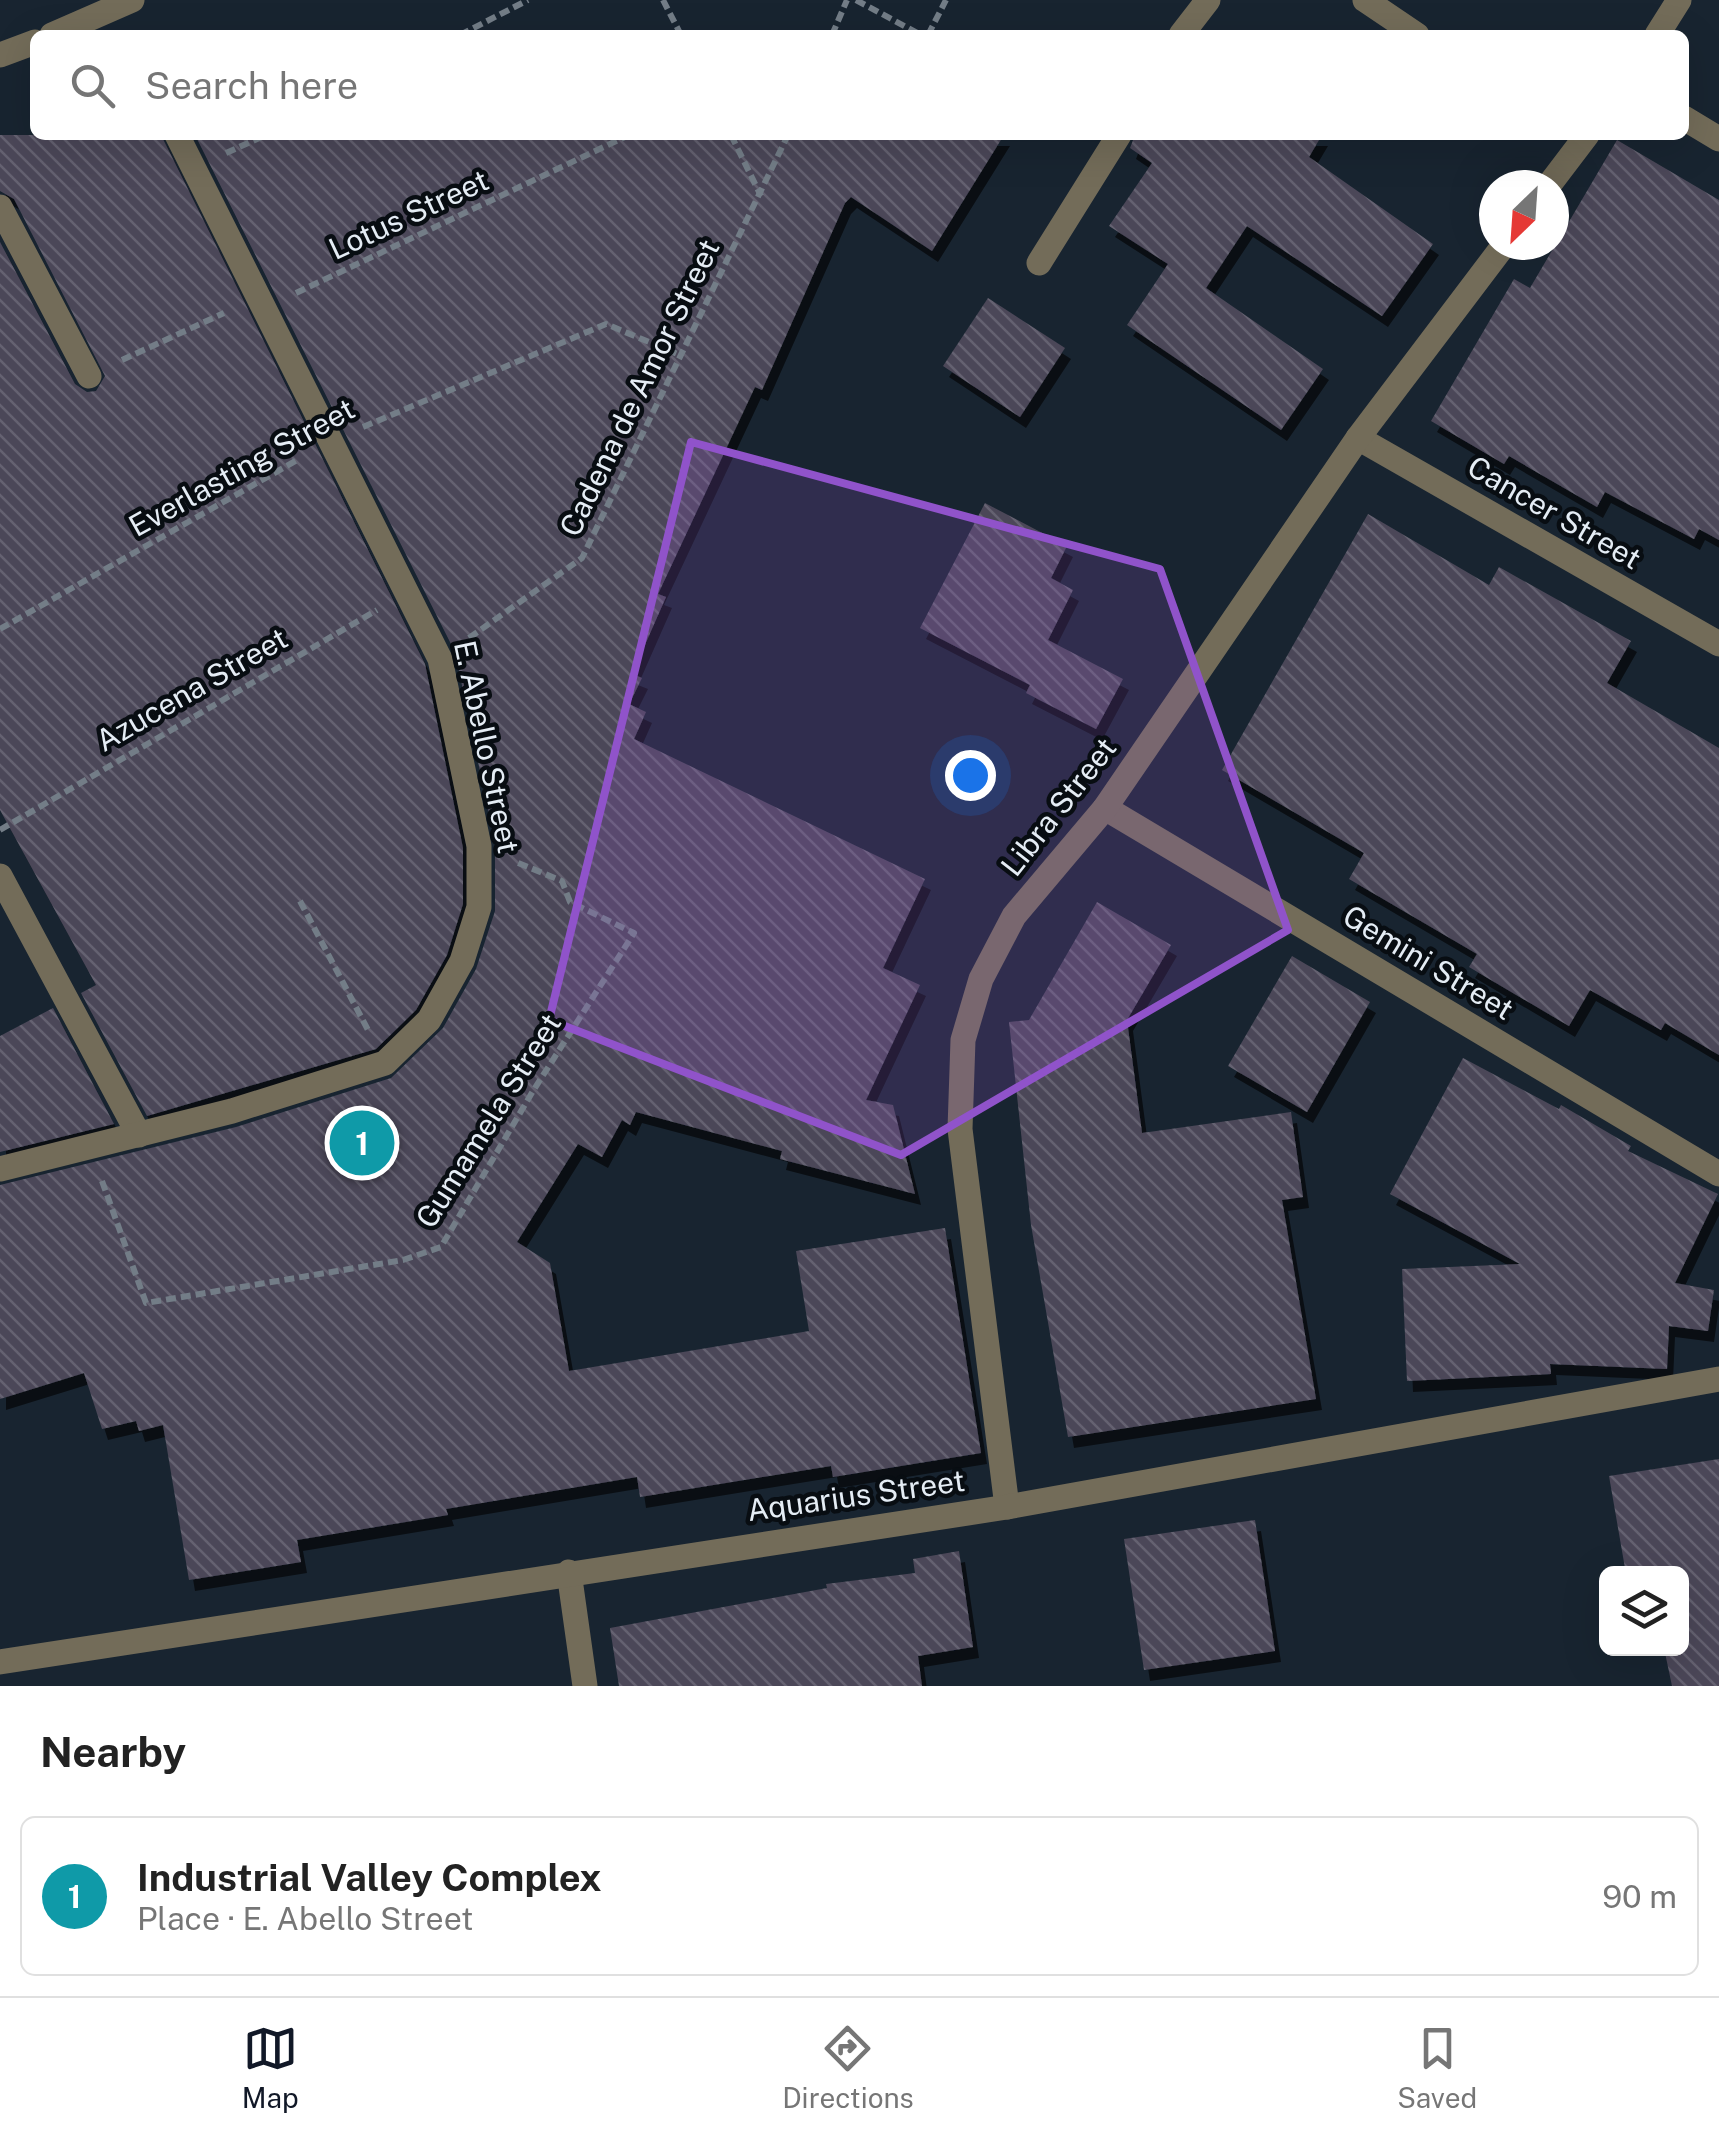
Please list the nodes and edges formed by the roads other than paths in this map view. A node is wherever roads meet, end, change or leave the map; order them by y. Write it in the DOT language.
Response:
graph roads {
  1 [pos="132,0"];
  2 [pos="1208,0"];
  3 [pos="1365,0"];
  4 [pos="1679,0"];
  5 [pos="110,25"];
  6 [pos="81,30"];
  7 [pos="1185,30"];
  8 [pos="1410,30"];
  9 [pos="1661,30"];
  10 [pos="30,44"];
  11 [pos="0,55"];
  12 [pos="1689,121"];
  13 [pos="1719,138"];
  14 [pos="179,140"];
  15 [pos="1116,140"];
  16 [pos="1577,140"];
  17 [pos="1558,170"];
  18 [pos="0,207"];
  19 [pos="1493,260"];
  20 [pos="1039,263"];
  21 [pos="88,376"];
  22 [pos="1358,438"];
  23 [pos="1719,644"];
  24 [pos="1105,808"];
  25 [pos="0,876"];
  26 [pos="139,1135"];
  27 [pos="0,1168"];
  28 [pos="1719,1174"];
  29 [pos="1719,1379"];
  30 [pos="1007,1507"];
  31 [pos="569,1572"];
  32 [pos="0,1662"];
  33 [pos="585,1686"];
  1 -- 5 [label="street"];
  2 -- 7 [label="street"];
  3 -- 8 [label="street"];
  4 -- 9 [label="street"];
  5 -- 6 [label="street"];
  10 -- 11 [label="street"];
  12 -- 13 [label="street"];
  14 -- 26 [label="street, E. Abello Street"];
  15 -- 20 [label="street"];
  16 -- 17 [label="street"];
  18 -- 21 [label="street"];
  19 -- 22 [label="street, Libra Street"];
  22 -- 23 [label="street, Cancer Street"];
  22 -- 24 [label="street, Libra Street"];
  24 -- 28 [label="street, Gemini Street"];
  24 -- 30 [label="street, Libra Street"];
  25 -- 26 [label="street"];
  26 -- 27 [label="street, E. Abello Street"];
  29 -- 30 [label="street, Aquarius Street"];
  30 -- 31 [label="street, Aquarius Street"];
  31 -- 32 [label="street, Aquarius Street"];
  31 -- 33 [label="street"];
}
